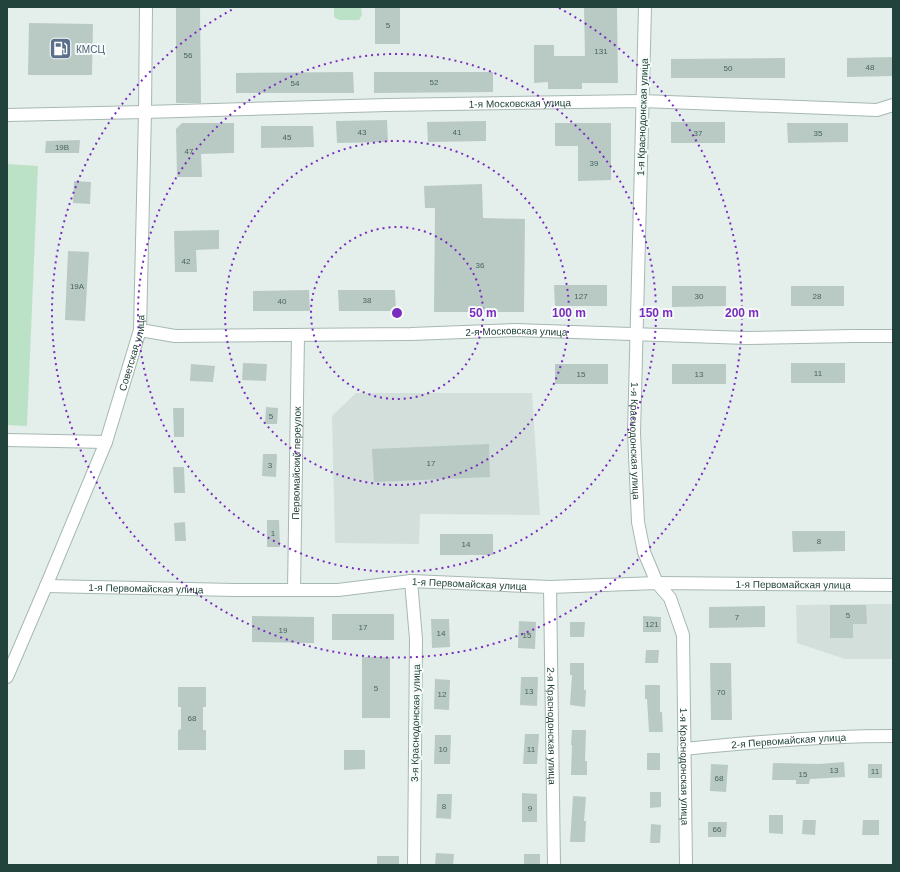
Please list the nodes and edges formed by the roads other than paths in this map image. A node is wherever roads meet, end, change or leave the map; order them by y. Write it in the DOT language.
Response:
graph roads {
  1 [pos="146,7"];
  2 [pos="645,7"];
  3 [pos="642,101"];
  4 [pos="893,106"];
  5 [pos="145,112"];
  6 [pos="7,115"];
  7 [pos="140,330"];
  8 [pos="636,334"];
  9 [pos="298,336"];
  10 [pos="893,336"];
  11 [pos="7,440"];
  12 [pos="106,442"];
  13 [pos="411,581"];
  14 [pos="657,584"];
  15 [pos="893,585"];
  16 [pos="46,586"];
  17 [pos="550,587"];
  18 [pos="294,590"];
  19 [pos="7,676"];
  20 [pos="893,736"];
  21 [pos="684,749"];
  22 [pos="414,865"];
  23 [pos="554,865"];
  24 [pos="686,865"];
  1 -- 5 [label="street, Советская улица"];
  2 -- 3 [label="street, 1-я Краснодонская улица"];
  3 -- 4 [label="street, 1-я Московская улица"];
  3 -- 5 [label="street, 1-я Московская улица"];
  3 -- 8 [label="street, 1-я Краснодонская улица"];
  5 -- 6 [label="street, 1-я Московская улица"];
  5 -- 7 [label="street, Советская улица"];
  7 -- 9 [label="street, 2-я Московская улица"];
  7 -- 12 [label="street, Советская улица"];
  8 -- 9 [label="street, 2-я Московская улица"];
  8 -- 10 [label="street, 2-я Московская улица"];
  8 -- 14 [label="street, 1-я Краснодонская улица"];
  9 -- 18 [label="street, Первомайский переулок"];
  11 -- 12 [label="street"];
  12 -- 16 [label="street, Советская улица"];
  13 -- 17 [label="street, 1-я Первомайская улица"];
  13 -- 18 [label="street, 1-я Первомайская улица"];
  13 -- 22 [label="street, 3-я Краснодонская улица"];
  14 -- 15 [label="street, 1-я Первомайская улица"];
  14 -- 17 [label="street, 1-я Первомайская улица"];
  14 -- 21 [label="street, 1-я Краснодонская улица"];
  16 -- 18 [label="street, 1-я Первомайская улица"];
  16 -- 19 [label="street, Советская улица"];
  17 -- 23 [label="street, 2-я Краснодонская улица"];
  20 -- 21 [label="street, 2-я Первомайская улица"];
  21 -- 24 [label="street, 1-я Краснодонская улица"];
}
